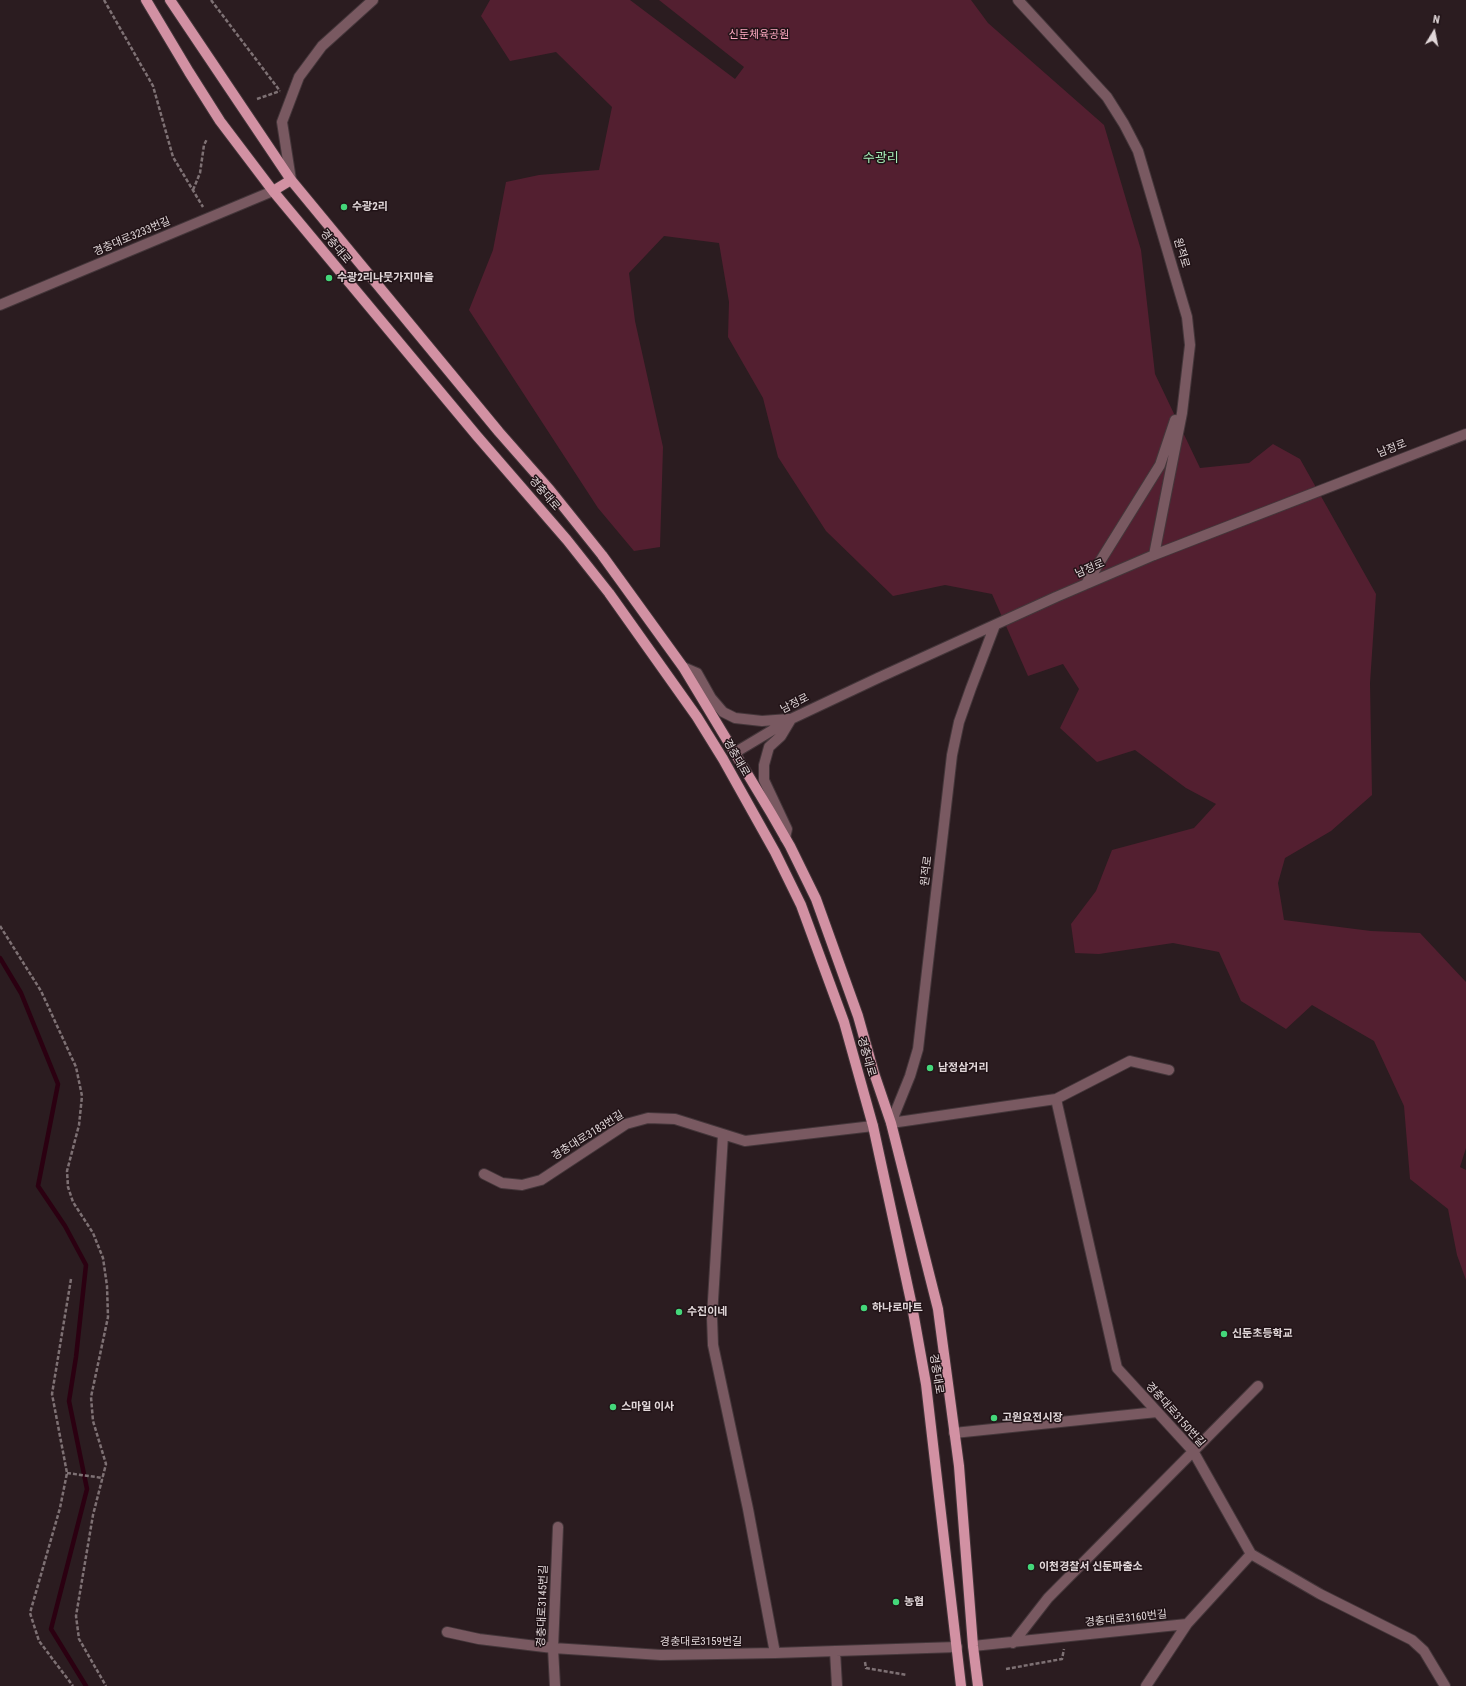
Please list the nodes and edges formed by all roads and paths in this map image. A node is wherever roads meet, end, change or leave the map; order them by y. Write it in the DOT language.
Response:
graph roads {
  1 [pos="104,0"];
  2 [pos="146,0"];
  3 [pos="170,0"];
  4 [pos="211,0"];
  5 [pos="373,0"];
  6 [pos="1018,0"];
  7 [pos="280,92"];
  8 [pos="257,99"];
  9 [pos="290,100"];
  10 [pos="207,139"];
  11 [pos="290,180"];
  12 [pos="193,190"];
  13 [pos="273,191"];
  14 [pos="210,218"];
  15 [pos="0,305"];
  16 [pos="1187,377"];
  17 [pos="1466,434"];
  18 [pos="1154,555"];
  19 [pos="1086,584"];
  20 [pos="996,625"];
  21 [pos="684,667"];
  22 [pos="791,719"];
  23 [pos="736,752"];
  24 [pos="723,759"];
  25 [pos="785,838"];
  26 [pos="0,926"];
  27 [pos="1169,1070"];
  28 [pos="1056,1099"];
  29 [pos="891,1123"];
  30 [pos="873,1126"];
  31 [pos="723,1134"];
  32 [pos="484,1174"];
  33 [pos="71,1279"];
  34 [pos="1258,1386"];
  35 [pos="1157,1412"];
  36 [pos="954,1433"];
  37 [pos="1193,1451"];
  38 [pos="67,1473"];
  39 [pos="102,1478"];
  40 [pos="558,1527"];
  41 [pos="1251,1554"];
  42 [pos="1187,1624"];
  43 [pos="447,1632"];
  44 [pos="1066,1637"];
  45 [pos="1013,1642"];
  46 [pos="973,1646"];
  47 [pos="957,1647"];
  48 [pos="553,1648"];
  49 [pos="863,1650"];
  50 [pos="835,1651"];
  51 [pos="775,1653"];
  52 [pos="1006,1669"];
  53 [pos="906,1675"];
  54 [pos="73,1686"];
  55 [pos="106,1686"];
  56 [pos="555,1686"];
  57 [pos="837,1686"];
  58 [pos="961,1686"];
  59 [pos="978,1686"];
  60 [pos="1146,1686"];
  61 [pos="1445,1686"];
  1 -- 12 [label="path"];
  2 -- 13 [label="main road, 경충대로"];
  3 -- 11 [label="main road, 경충대로"];
  4 -- 7 [label="path"];
  5 -- 9 [label="street"];
  6 -- 16 [label="street, 원적로"];
  7 -- 8 [label="path"];
  7 -- 9 [label="path"];
  9 -- 11 [label="street"];
  10 -- 12 [label="path"];
  11 -- 13 [label="main road"];
  11 -- 21 [label="main road, 경충대로"];
  12 -- 14 [label="path"];
  13 -- 14 [label="street, 경충대로3233번길"];
  13 -- 24 [label="main road, 경충대로"];
  14 -- 15 [label="street, 경충대로3233번길"];
  16 -- 18 [label="street, 원적로"];
  16 -- 19 [label="street"];
  17 -- 18 [label="street, 남정로"];
  18 -- 19 [label="street, 남정로"];
  19 -- 20 [label="street, 남정로"];
  20 -- 22 [label="street, 남정로"];
  20 -- 29 [label="street, 원적로"];
  21 -- 22 [label="street"];
  21 -- 23 [label="main road, 경충대로"];
  22 -- 23 [label="street, 남정로"];
  22 -- 25 [label="street"];
  23 -- 24 [label="main road"];
  23 -- 25 [label="main road, 경충대로"];
  24 -- 30 [label="main road, 경충대로"];
  25 -- 29 [label="main road, 경충대로"];
  26 -- 39 [label="path"];
  27 -- 28 [label="street"];
  28 -- 29 [label="street"];
  28 -- 35 [label="street, 경충대로3150번길"];
  29 -- 30 [label="main road"];
  29 -- 36 [label="main road, 경충대로"];
  30 -- 31 [label="street, 경충대로3183번길"];
  30 -- 47 [label="main road, 경충대로"];
  31 -- 32 [label="street, 경충대로3183번길"];
  31 -- 51 [label="street"];
  33 -- 38 [label="path"];
  34 -- 37 [label="street"];
  35 -- 36 [label="street"];
  35 -- 37 [label="street, 경충대로3150번길"];
  36 -- 46 [label="main road, 경충대로"];
  37 -- 41 [label="street, 경충대로3150번길"];
  37 -- 45 [label="street"];
  38 -- 39 [label="path"];
  38 -- 54 [label="path"];
  39 -- 55 [label="path"];
  40 -- 48 [label="street, 경충대로3145번길"];
  41 -- 42 [label="street"];
  41 -- 61 [label="street"];
  42 -- 44 [label="street, 경충대로3160번길"];
  42 -- 60 [label="street"];
  43 -- 48 [label="street, 경충대로3159번길"];
  44 -- 45 [label="street, 경충대로3160번길"];
  44 -- 52 [label="path"];
  45 -- 46 [label="street, 경충대로3160번길"];
  46 -- 47 [label="main road"];
  46 -- 59 [label="main road, 경충대로"];
  47 -- 49 [label="street, 경충대로3159번길"];
  47 -- 58 [label="main road, 경충대로"];
  48 -- 51 [label="street, 경충대로3159번길"];
  48 -- 56 [label="street, 경충대로3145번길"];
  49 -- 50 [label="street, 경충대로3159번길"];
  49 -- 53 [label="path"];
  50 -- 51 [label="street, 경충대로3159번길"];
  50 -- 57 [label="street"];
}
